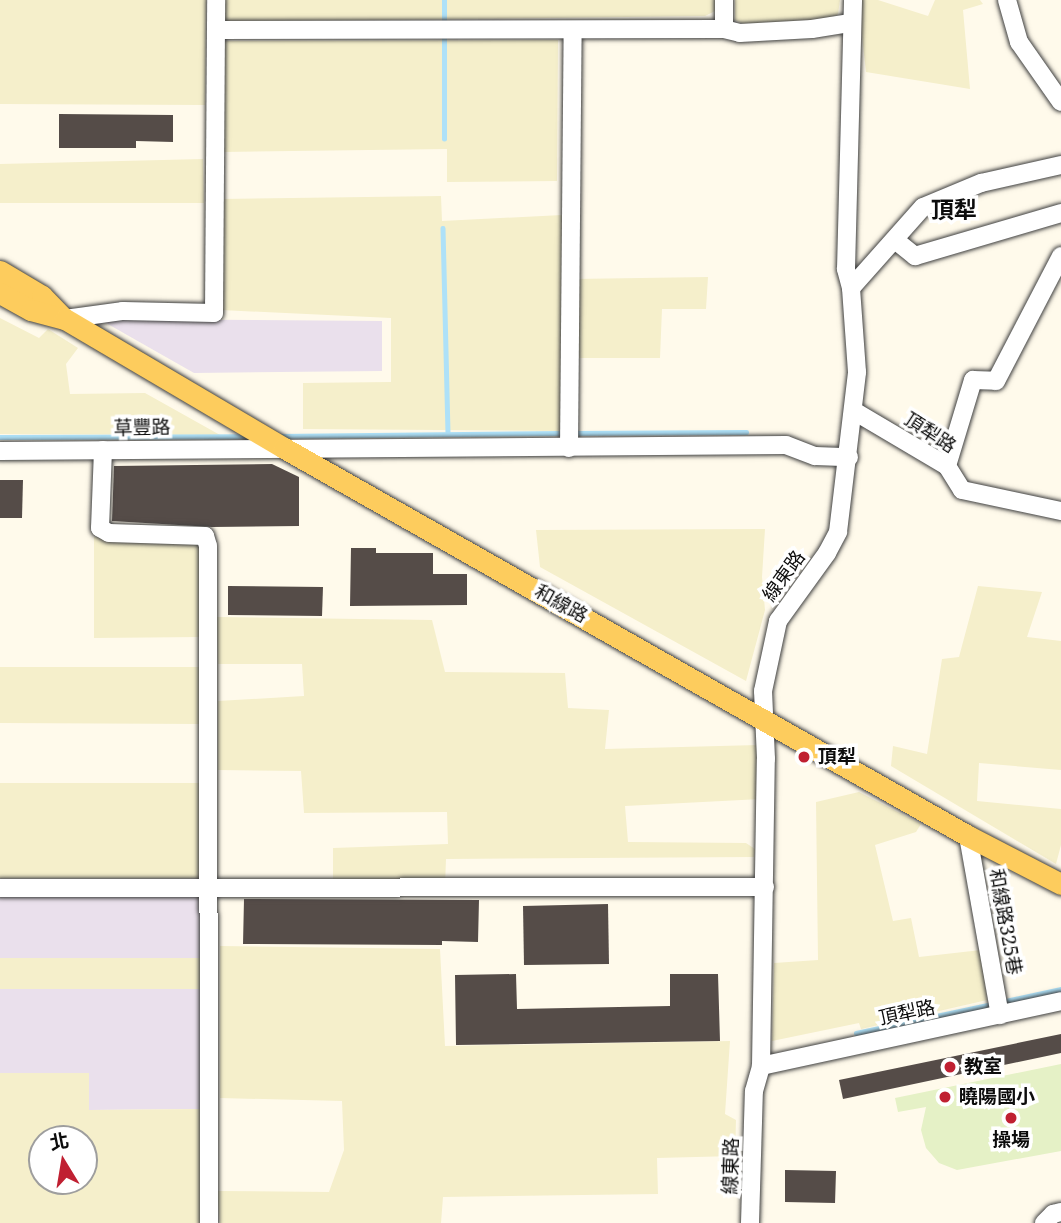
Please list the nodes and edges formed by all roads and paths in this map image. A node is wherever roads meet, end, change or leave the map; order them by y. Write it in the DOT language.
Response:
graph roads {
  1 [pos="216,0"];
  2 [pos="724,0"];
  3 [pos="853,0"];
  4 [pos="1007,0"];
  5 [pos="851,23"];
  6 [pos="724,29"];
  7 [pos="216,30"];
  8 [pos="573,31"];
  9 [pos="1061,102"];
  10 [pos="1061,165"];
  11 [pos="1061,213"];
  12 [pos="895,240"];
  13 [pos="1061,256"];
  14 [pos="0,271"];
  15 [pos="851,288"];
  16 [pos="0,293"];
  17 [pos="65,319"];
  18 [pos="854,411"];
  19 [pos="284,448"];
  20 [pos="569,448"];
  21 [pos="103,450"];
  22 [pos="0,451"];
  23 [pos="849,457"];
  24 [pos="947,466"];
  25 [pos="1061,511"];
  26 [pos="764,718"];
  27 [pos="968,835"];
  28 [pos="1061,884"];
  29 [pos="208,887"];
  30 [pos="765,887"];
  31 [pos="0,888"];
  32 [pos="1061,1000"];
  33 [pos="1000,1015"];
  34 [pos="761,1066"];
  35 [pos="1061,1212"];
  36 [pos="209,1223"];
  37 [pos="750,1223"];
  38 [pos="1044,1223"];
  1 -- 7 [label="street"];
  2 -- 6 [label="street"];
  3 -- 5 [label="street, 線東路"];
  4 -- 9 [label="street"];
  5 -- 6 [label="street"];
  5 -- 15 [label="street, 線東路"];
  6 -- 8 [label="street"];
  7 -- 8 [label="street"];
  7 -- 17 [label="street"];
  8 -- 20 [label="street"];
  10 -- 12 [label="street"];
  11 -- 12 [label="street"];
  12 -- 15 [label="street"];
  13 -- 24 [label="street"];
  14 -- 17 [label="main road, 和線路"];
  15 -- 18 [label="street, 線東路"];
  16 -- 17 [label="main road, 和線路"];
  17 -- 19 [label="main road, 和線路"];
  18 -- 23 [label="street, 線東路"];
  18 -- 24 [label="street, 頂犁路"];
  19 -- 20 [label="street, 草豐路"];
  19 -- 21 [label="street, 草豐路"];
  19 -- 26 [label="main road, 和線路"];
  20 -- 23 [label="street, 草豐路"];
  21 -- 22 [label="street, 草豐路"];
  21 -- 29 [label="street"];
  23 -- 26 [label="street, 線東路"];
  24 -- 25 [label="street, 頂犁路"];
  26 -- 27 [label="main road, 和線路"];
  26 -- 30 [label="street, 線東路"];
  27 -- 28 [label="main road, 和線路"];
  27 -- 33 [label="street, 和線路325巷"];
  29 -- 30 [label="street"];
  29 -- 31 [label="street"];
  29 -- 36 [label="street"];
  30 -- 34 [label="street, 線東路"];
  32 -- 33 [label="street, 頂犁路"];
  33 -- 34 [label="street, 頂犁路"];
  34 -- 37 [label="street, 線東路"];
  35 -- 38 [label="street"];
}
